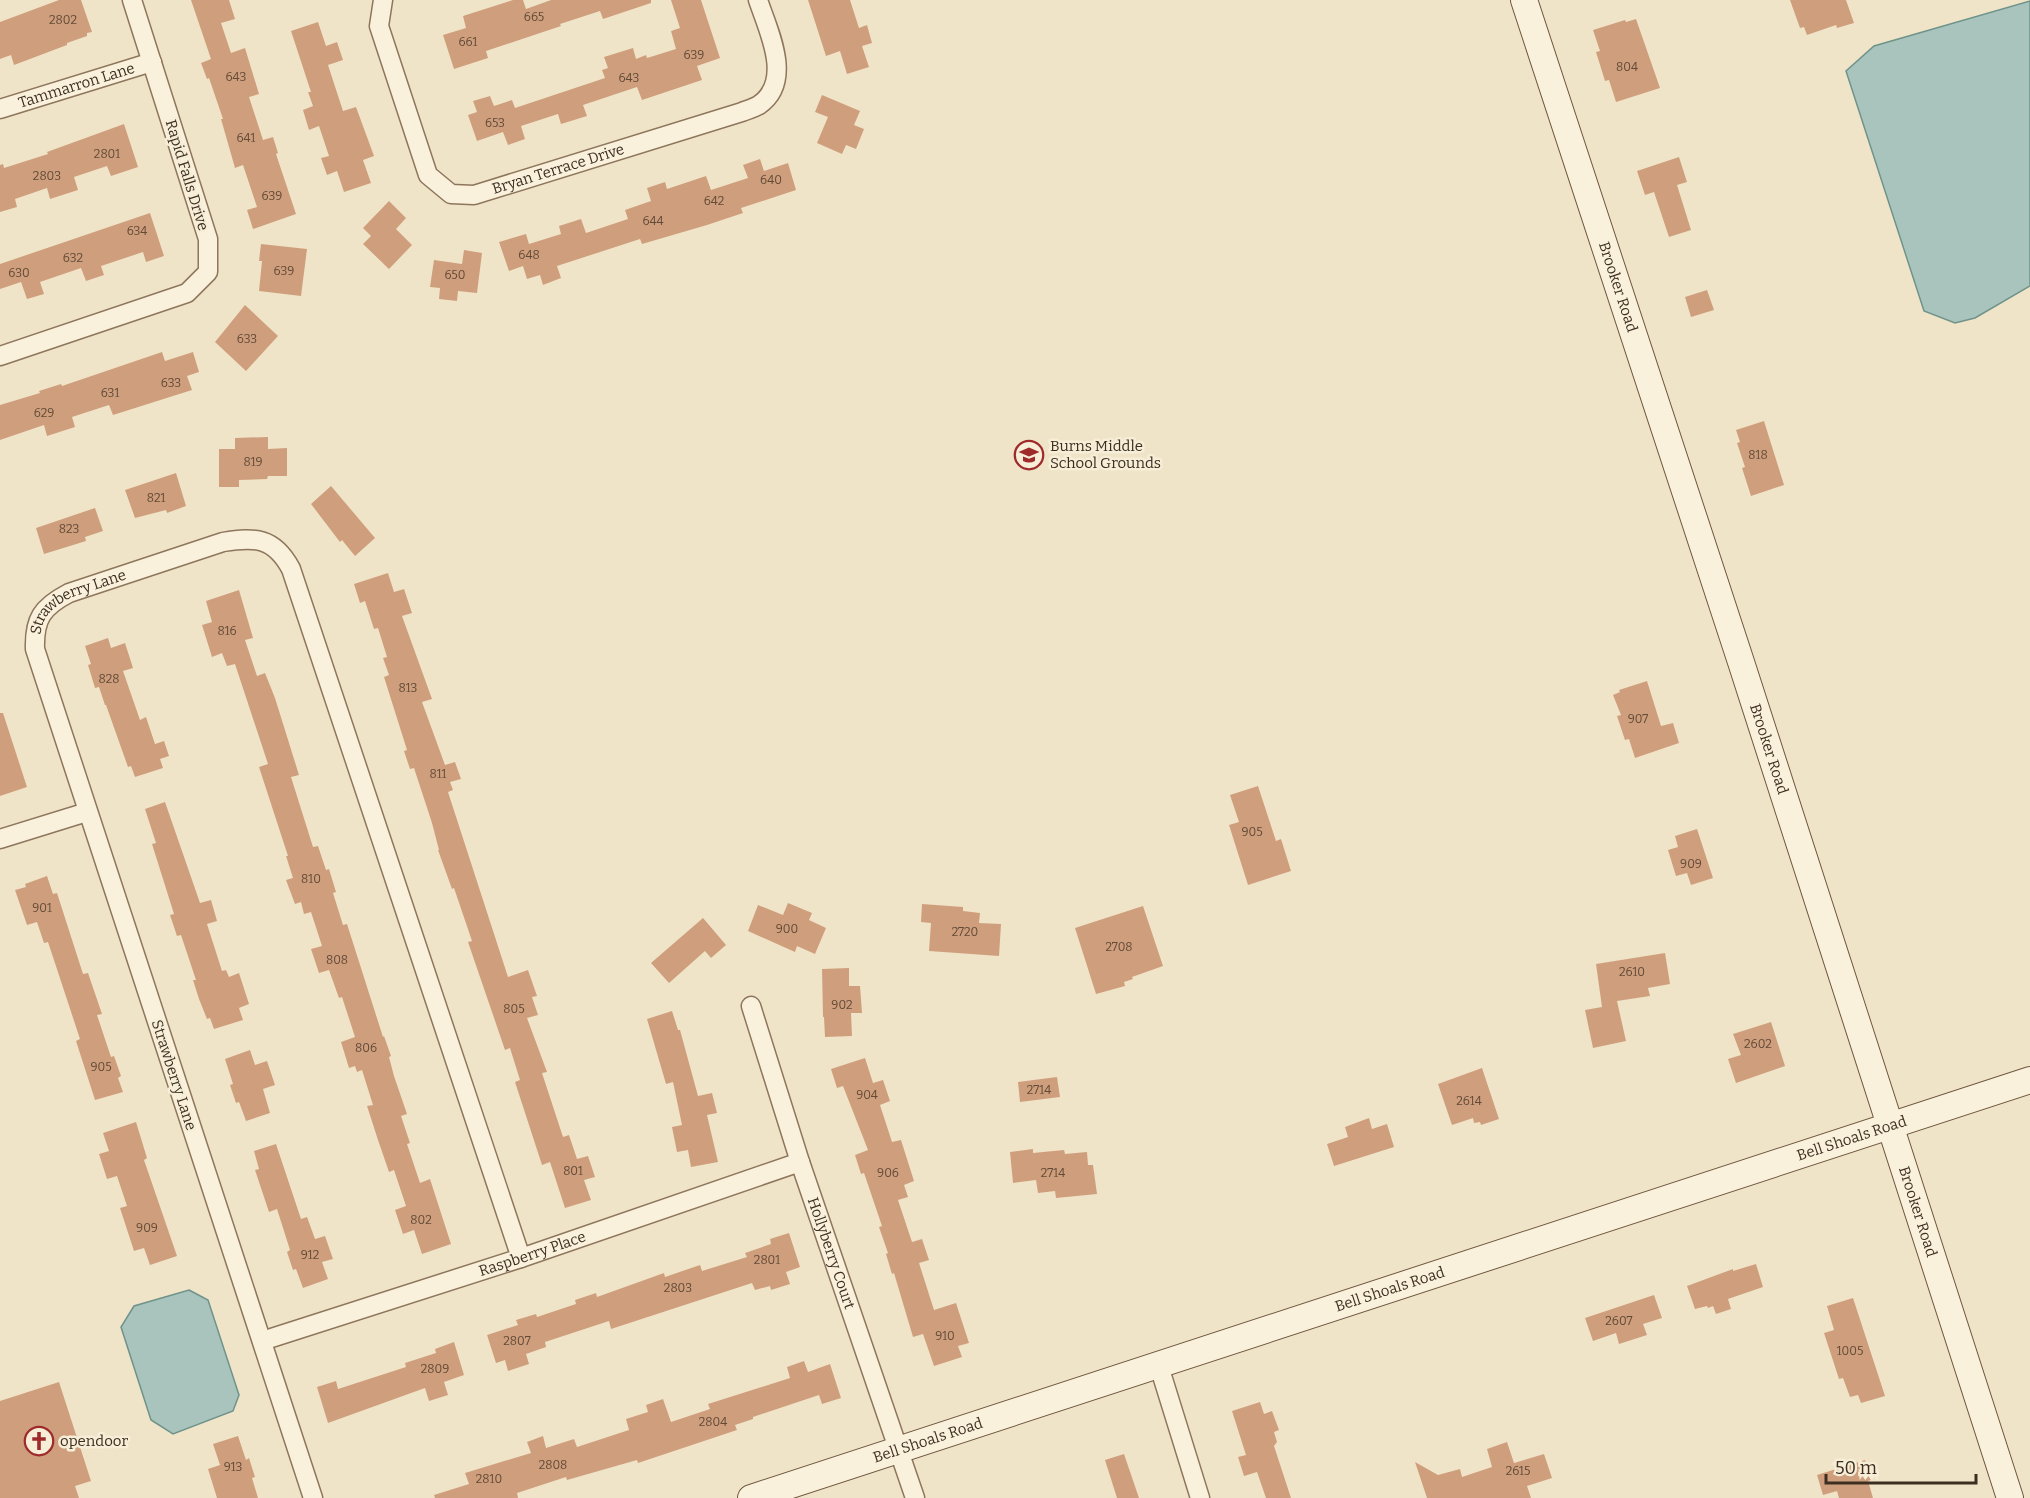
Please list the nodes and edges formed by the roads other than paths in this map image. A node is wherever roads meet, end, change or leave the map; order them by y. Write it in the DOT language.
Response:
graph roads {
  1 [pos="132,0"];
  2 [pos="383,0"];
  3 [pos="758,0"];
  4 [pos="1524,0"];
  5 [pos="152,62"];
  6 [pos="0,109"];
  7 [pos="0,356"];
  8 [pos="87,812"];
  9 [pos="0,839"];
  10 [pos="751,1006"];
  11 [pos="2030,1080"];
  12 [pos="1891,1126"];
  13 [pos="800,1162"];
  14 [pos="521,1258"];
  15 [pos="262,1341"];
  16 [pos="1160,1366"];
  17 [pos="899,1449"];
  18 [pos="313,1498"];
  19 [pos="751,1498"];
  20 [pos="915,1498"];
  21 [pos="1200,1498"];
  22 [pos="2010,1498"];
  1 -- 5 [label="street, Rapid Falls Drive"];
  2 -- 3 [label="street, Bryan Terrace Drive"];
  4 -- 12 [label="street, Brooker Road"];
  5 -- 6 [label="street, Tammarron Lane"];
  5 -- 7 [label="street, Rapid Falls Drive"];
  8 -- 9 [label="street"];
  8 -- 14 [label="street, Strawberry Lane"];
  8 -- 15 [label="street, Strawberry Lane"];
  10 -- 13 [label="street, Hollyberry Court"];
  11 -- 12 [label="street, Bell Shoals Road"];
  12 -- 16 [label="street, Bell Shoals Road"];
  12 -- 22 [label="street, Brooker Road"];
  13 -- 14 [label="street, Raspberry Place"];
  13 -- 17 [label="street, Hollyberry Court"];
  14 -- 15 [label="street, Raspberry Place"];
  15 -- 18 [label="street, Strawberry Lane"];
  16 -- 17 [label="street, Bell Shoals Road"];
  16 -- 21 [label="street"];
  17 -- 19 [label="street, Bell Shoals Road"];
  17 -- 20 [label="street, Hollyberry Court"];
}
